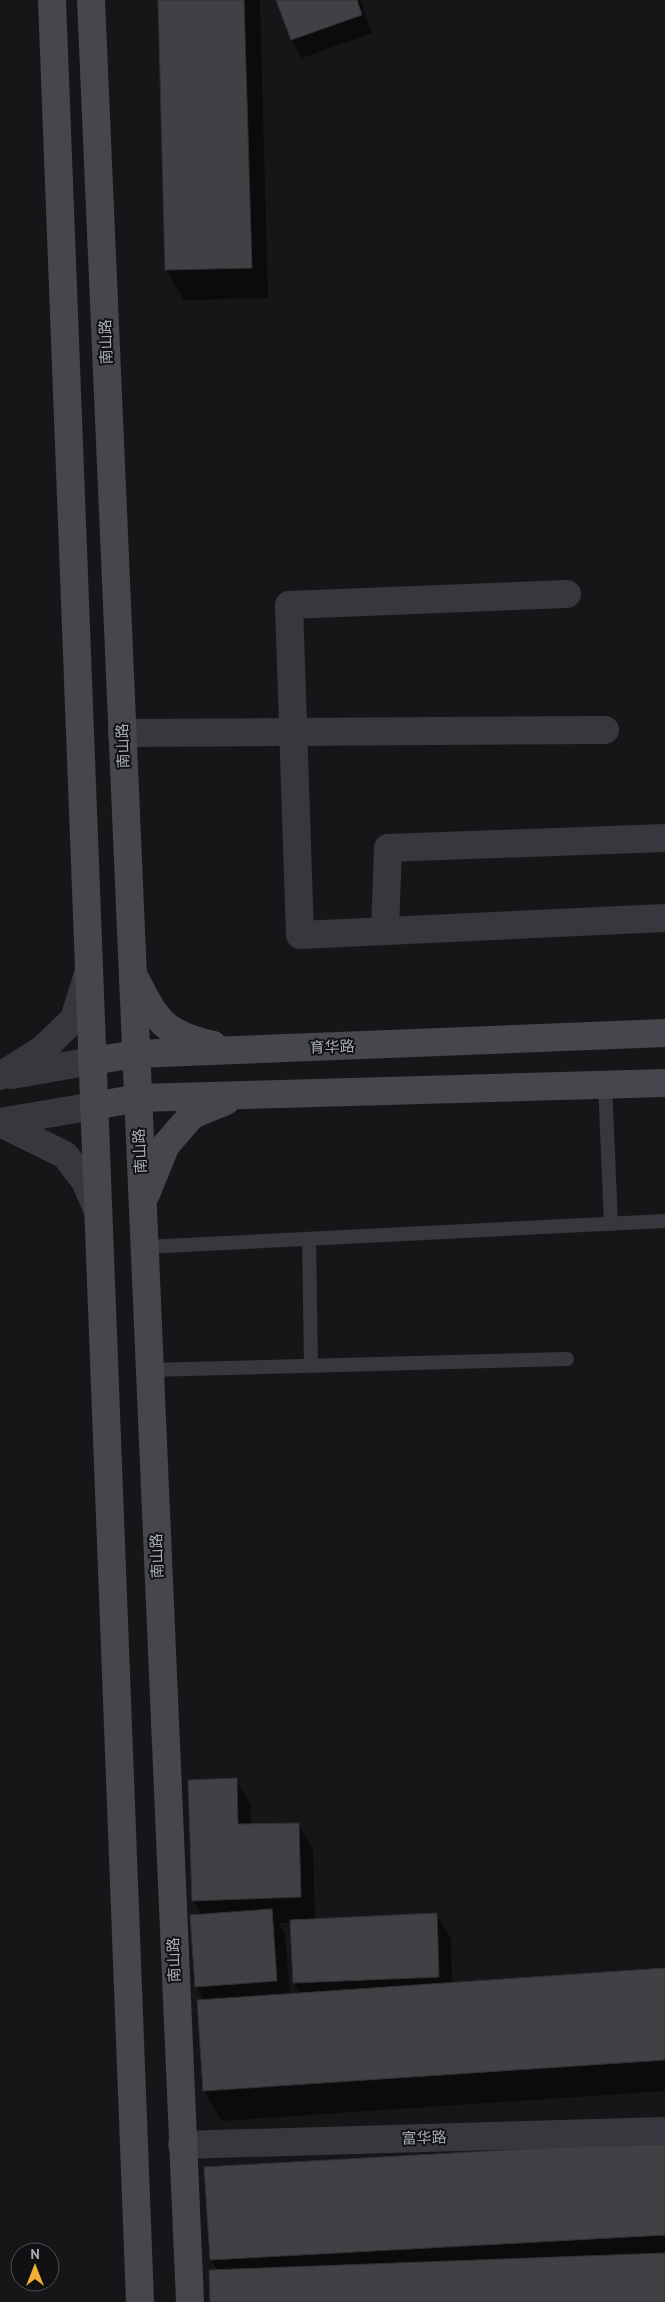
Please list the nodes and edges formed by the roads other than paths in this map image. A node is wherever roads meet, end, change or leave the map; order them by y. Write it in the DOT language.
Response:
graph roads {
  1 [pos="52,0"];
  2 [pos="91,0"];
  3 [pos="567,594"];
  4 [pos="606,730"];
  5 [pos="293,732"];
  6 [pos="122,733"];
  7 [pos="665,838"];
  8 [pos="665,918"];
  9 [pos="385,931"];
  10 [pos="89,970"];
  11 [pos="132,972"];
  12 [pos="665,1033"];
  13 [pos="239,1050"];
  14 [pos="136,1054"];
  15 [pos="92,1061"];
  16 [pos="0,1076"];
  17 [pos="665,1083"];
  18 [pos="606,1084"];
  19 [pos="240,1096"];
  20 [pos="138,1098"];
  21 [pos="94,1106"];
  22 [pos="0,1123"];
  23 [pos="142,1203"];
  24 [pos="98,1211"];
  25 [pos="665,1222"];
  26 [pos="611,1224"];
  27 [pos="308,1239"];
  28 [pos="144,1247"];
  29 [pos="567,1359"];
  30 [pos="311,1366"];
  31 [pos="149,1370"];
  32 [pos="665,2131"];
  33 [pos="182,2145"];
  34 [pos="140,2302"];
  35 [pos="190,2302"];
  1 -- 10 [label="main road"];
  2 -- 6 [label="main road, 南山路"];
  3 -- 5 [label="street"];
  4 -- 5 [label="street"];
  5 -- 6 [label="street"];
  5 -- 9 [label="street"];
  6 -- 11 [label="main road, 南山路"];
  7 -- 9 [label="street"];
  8 -- 9 [label="street"];
  10 -- 15 [label="main road"];
  10 -- 16 [label="street"];
  11 -- 13 [label="main road"];
  11 -- 14 [label="main road, 南山路"];
  12 -- 13 [label="main road, 育华路"];
  13 -- 14 [label="main road, 育华路"];
  14 -- 15 [label="main road, 育华路"];
  14 -- 20 [label="main road, 南山路"];
  15 -- 16 [label="street, 育华路"];
  15 -- 21 [label="main road"];
  17 -- 18 [label="main road"];
  18 -- 19 [label="main road"];
  18 -- 26 [label="lane"];
  19 -- 20 [label="main road"];
  19 -- 23 [label="main road"];
  20 -- 21 [label="main road"];
  20 -- 23 [label="main road, 南山路"];
  21 -- 22 [label="street"];
  21 -- 24 [label="main road"];
  22 -- 24 [label="street"];
  23 -- 28 [label="main road, 南山路"];
  24 -- 34 [label="main road"];
  25 -- 26 [label="lane"];
  26 -- 27 [label="lane"];
  27 -- 28 [label="lane"];
  27 -- 30 [label="lane"];
  28 -- 31 [label="main road, 南山路"];
  29 -- 30 [label="lane"];
  30 -- 31 [label="lane"];
  31 -- 33 [label="main road, 南山路"];
  32 -- 33 [label="street, 富华路"];
  33 -- 35 [label="main road, 南山路"];
}
